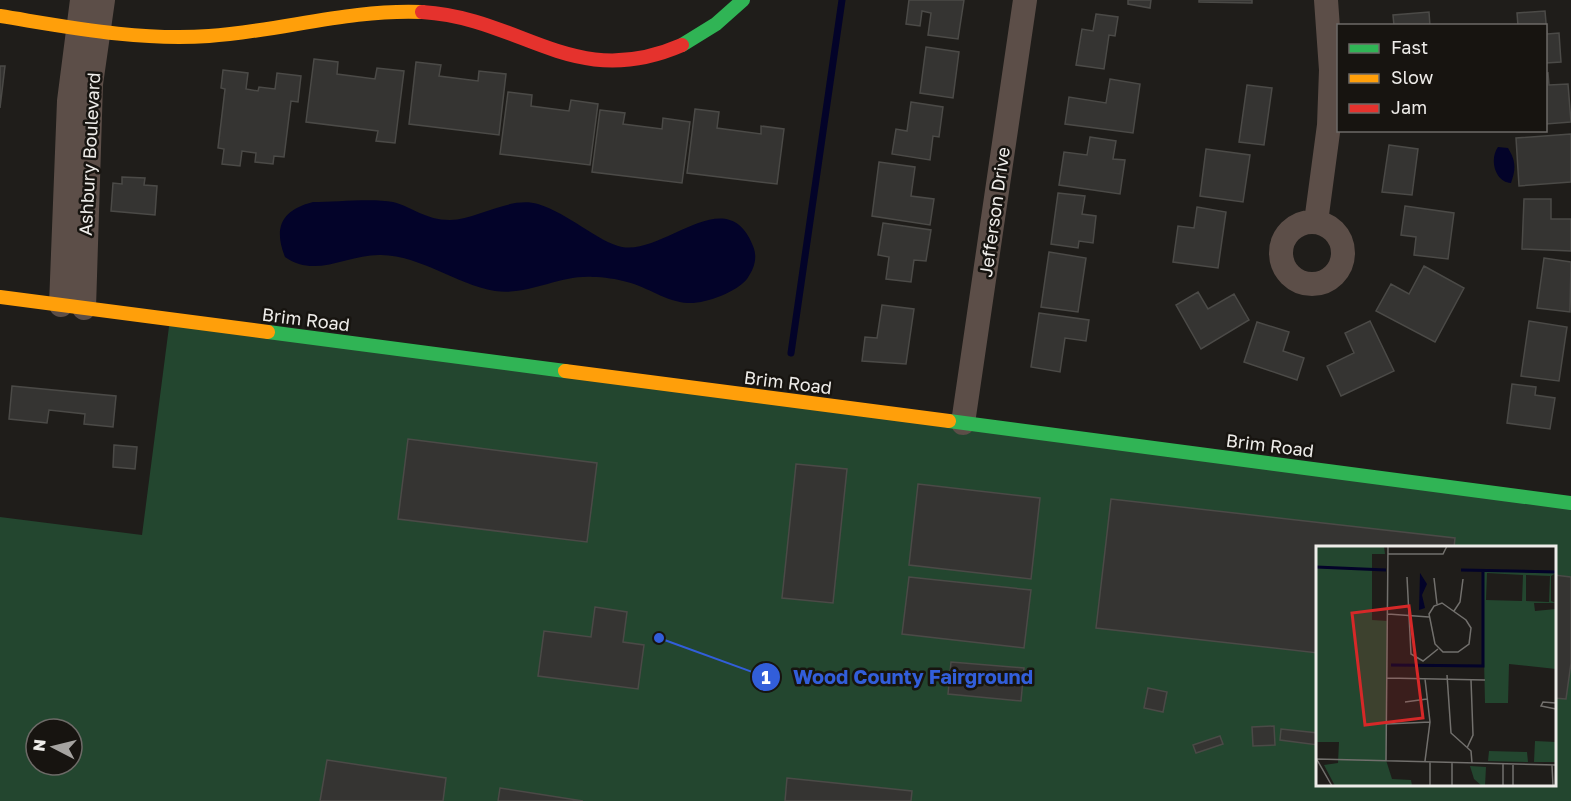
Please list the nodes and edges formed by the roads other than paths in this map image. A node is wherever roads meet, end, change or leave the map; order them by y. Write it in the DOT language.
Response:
graph roads {
  1 [pos="82,0"];
  2 [pos="103,0"];
  3 [pos="743,0"];
  4 [pos="1025,0"];
  5 [pos="1326,0"];
  6 [pos="0,16"];
  7 [pos="87,30"];
  8 [pos="1316,222"];
  9 [pos="0,297"];
  10 [pos="72,306"];
  11 [pos="963,423"];
  12 [pos="1571,503"];
  1 -- 7 [label="street, Ashbury Boulevard"];
  2 -- 7 [label="street, Ashbury Boulevard"];
  3 -- 7 [label="street"];
  4 -- 11 [label="street, Jefferson Drive"];
  5 -- 8 [label="street"];
  6 -- 7 [label="street"];
  7 -- 10 [label="street, Ashbury Boulevard"];
  9 -- 10 [label="street, Brim Road"];
  10 -- 11 [label="street, Brim Road"];
  11 -- 12 [label="street, Brim Road"];
}
